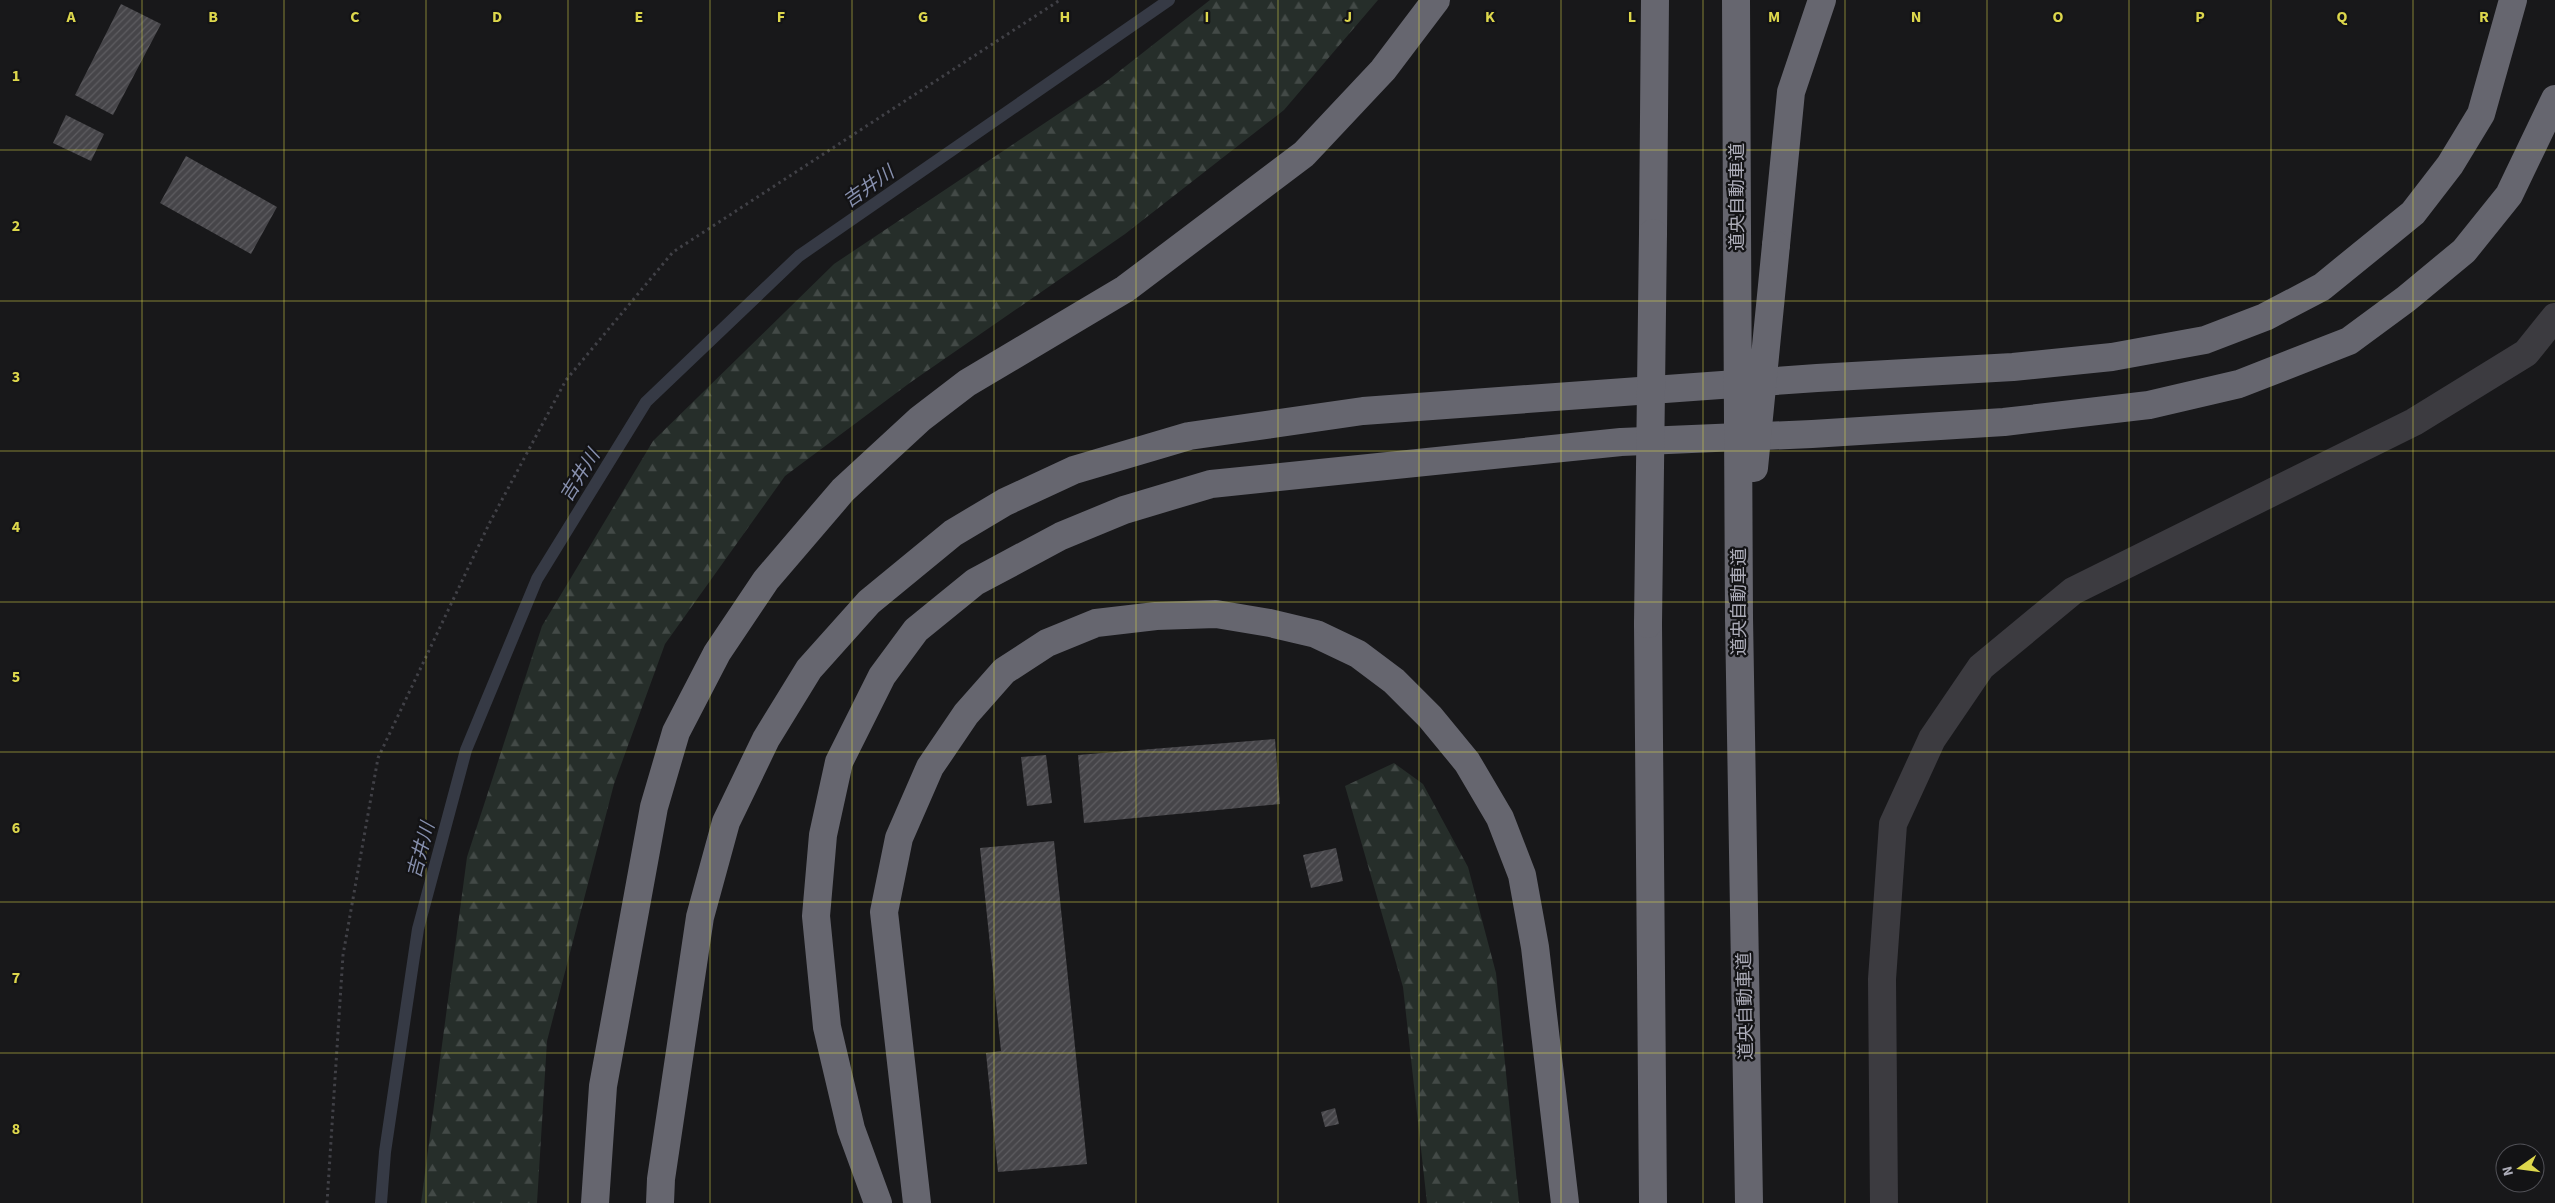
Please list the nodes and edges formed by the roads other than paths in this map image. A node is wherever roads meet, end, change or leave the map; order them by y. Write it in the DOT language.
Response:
graph roads {
  1 [pos="1436,0"];
  2 [pos="1655,0"];
  3 [pos="1736,0"];
  4 [pos="1822,0"];
  5 [pos="2514,0"];
  6 [pos="2555,99"];
  7 [pos="2555,317"];
  8 [pos="1739,618"];
  9 [pos="595,1203"];
  10 [pos="660,1203"];
  11 [pos="878,1203"];
  12 [pos="917,1203"];
  13 [pos="1565,1203"];
  14 [pos="1653,1203"];
  15 [pos="1748,1203"];
  16 [pos="1884,1203"];
  1 -- 9 [label="highway"];
  2 -- 14 [label="highway, bridge"];
  3 -- 8 [label="highway, 道央自動車道, bridge"];
  4 -- 8 [label="highway, bridge"];
  5 -- 10 [label="highway"];
  6 -- 11 [label="highway"];
  7 -- 16 [label="street"];
  8 -- 15 [label="highway, 道央自動車道"];
  12 -- 13 [label="highway"];
}
